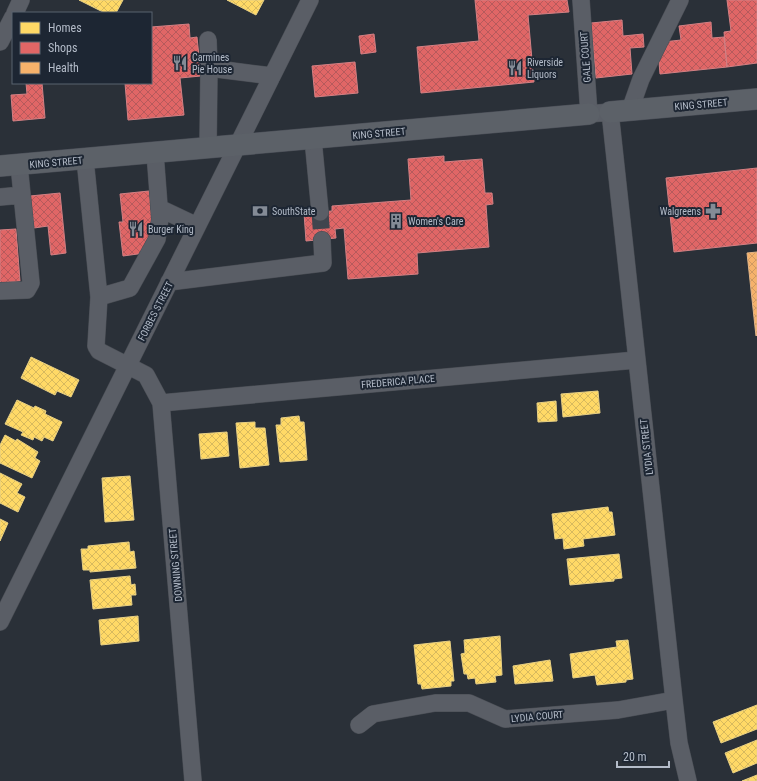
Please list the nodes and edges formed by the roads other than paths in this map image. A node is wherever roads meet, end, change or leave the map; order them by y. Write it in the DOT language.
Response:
graph roads {
  1 [pos="22,0"];
  2 [pos="310,0"];
  3 [pos="581,0"];
  4 [pos="680,0"];
  5 [pos="16,12"];
  6 [pos="12,19"];
  7 [pos="208,40"];
  8 [pos="0,42"];
  9 [pos="209,68"];
  10 [pos="272,76"];
  11 [pos="757,99"];
  12 [pos="620,111"];
  13 [pos="589,114"];
  14 [pos="313,139"];
  15 [pos="238,145"];
  16 [pos="208,148"];
  17 [pos="155,153"];
  18 [pos="85,159"];
  19 [pos="10,166"];
  20 [pos="22,195"];
  21 [pos="0,197"];
  22 [pos="159,208"];
  23 [pos="320,212"];
  24 [pos="198,226"];
  25 [pos="322,240"];
  26 [pos="169,282"];
  27 [pos="0,290"];
  28 [pos="99,297"];
  29 [pos="636,360"];
  30 [pos="128,364"];
  31 [pos="160,403"];
  32 [pos="0,622"];
  33 [pos="674,700"];
  34 [pos="359,725"];
  35 [pos="193,781"];
  36 [pos="688,781"];
  1 -- 5 [label="street"];
  2 -- 10 [label="street, FORBES STREET"];
  3 -- 13 [label="street, GALE COURT"];
  4 -- 12 [label="street"];
  6 -- 8 [label="street"];
  7 -- 9 [label="street"];
  9 -- 10 [label="street"];
  9 -- 16 [label="street"];
  10 -- 15 [label="street, FORBES STREET"];
  11 -- 12 [label="main road, KING STREET"];
  12 -- 13 [label="street, KING STREET"];
  12 -- 29 [label="street, LYDIA STREET"];
  13 -- 14 [label="main road, KING STREET"];
  14 -- 15 [label="main road, KING STREET"];
  14 -- 23 [label="street"];
  15 -- 16 [label="main road, KING STREET"];
  15 -- 24 [label="street, FORBES STREET"];
  16 -- 17 [label="main road, KING STREET"];
  17 -- 18 [label="main road, KING STREET"];
  17 -- 22 [label="street"];
  18 -- 19 [label="main road, KING STREET"];
  18 -- 28 [label="street"];
  19 -- 20 [label="street"];
  20 -- 21 [label="street"];
  20 -- 27 [label="street"];
  22 -- 24 [label="street"];
  22 -- 28 [label="street"];
  24 -- 26 [label="street, FORBES STREET"];
  25 -- 26 [label="street"];
  26 -- 30 [label="street, FORBES STREET"];
  28 -- 30 [label="street, DOWNING STREET"];
  29 -- 31 [label="street, FREDERICA PLACE"];
  29 -- 33 [label="street, LYDIA STREET"];
  30 -- 31 [label="street, DOWNING STREET"];
  30 -- 32 [label="street, FORBES STREET"];
  31 -- 35 [label="street, DOWNING STREET"];
  33 -- 34 [label="street, LYDIA COURT"];
  33 -- 36 [label="street, LYDIA STREET"];
}
